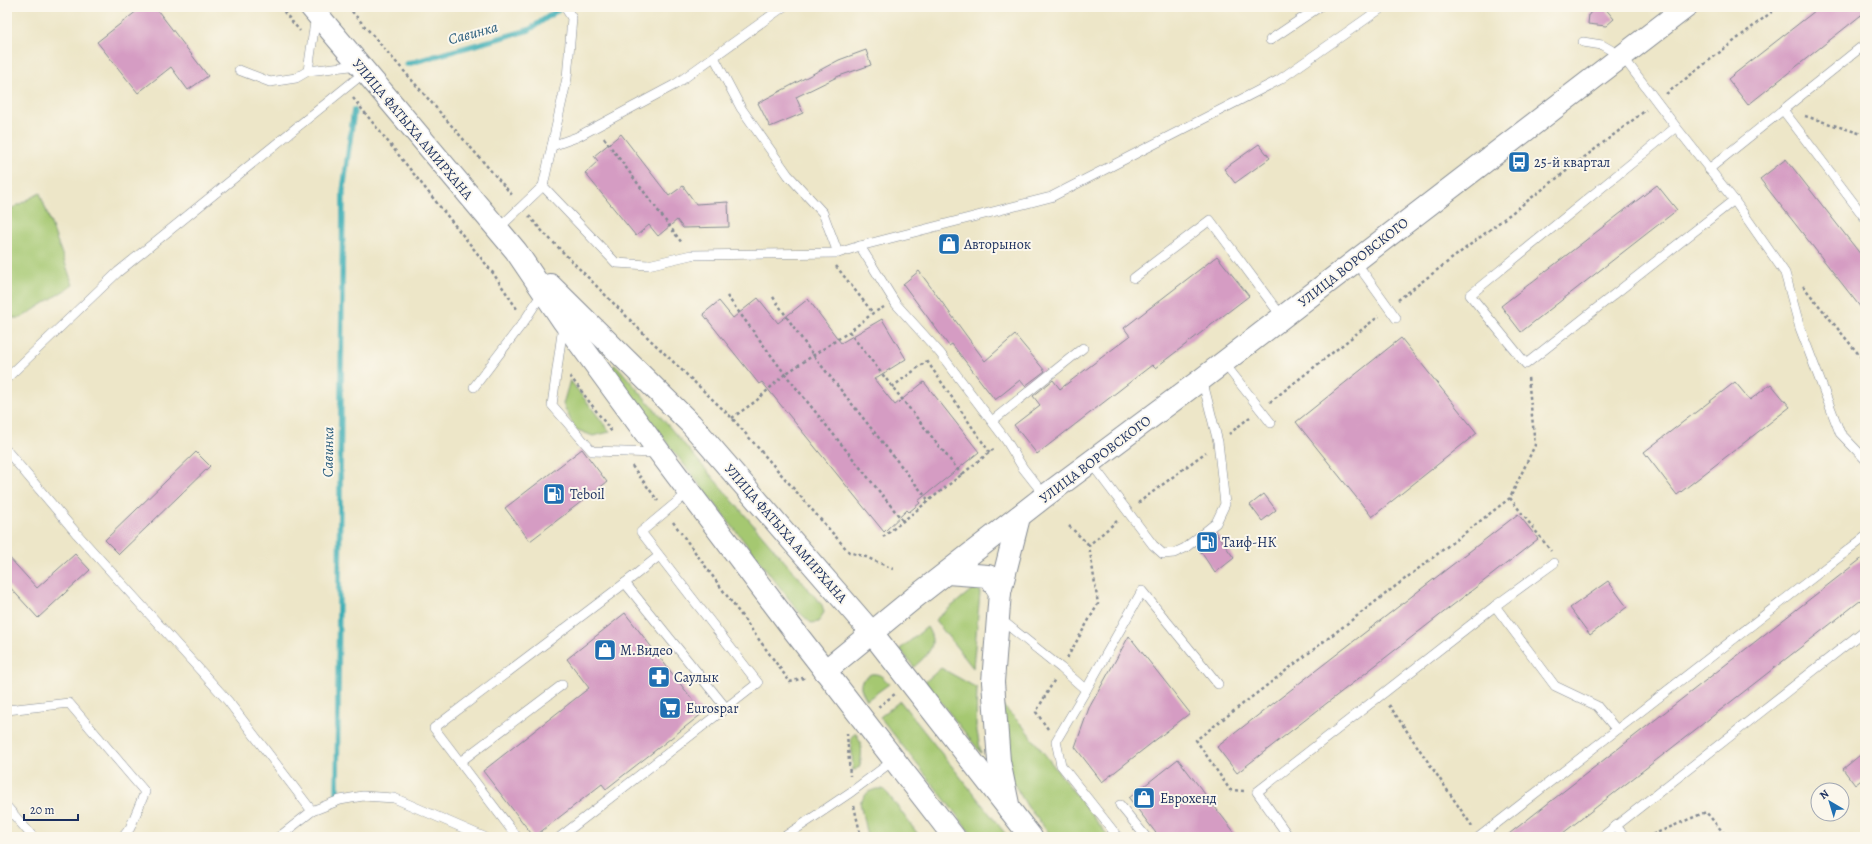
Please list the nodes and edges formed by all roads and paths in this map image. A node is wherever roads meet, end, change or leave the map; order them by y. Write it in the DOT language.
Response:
graph roads {
  1 [pos="280,7"];
  2 [pos="348,7"];
  3 [pos="566,7"];
  4 [pos="783,7"];
  5 [pos="1319,7"];
  6 [pos="1383,7"];
  7 [pos="1778,7"];
  8 [pos="1679,9"];
  9 [pos="314,10"];
  10 [pos="301,32"];
  11 [pos="1270,40"];
  12 [pos="1583,42"];
  13 [pos="1865,44"];
  14 [pos="714,57"];
  15 [pos="1623,57"];
  16 [pos="362,69"];
  17 [pos="239,70"];
  18 [pos="308,71"];
  19 [pos="345,88"];
  20 [pos="1657,102"];
  21 [pos="1783,110"];
  22 [pos="596,126"];
  23 [pos="1676,127"];
  24 [pos="1865,135"];
  25 [pos="552,146"];
  26 [pos="1709,169"];
  27 [pos="544,186"];
  28 [pos="1734,200"];
  29 [pos="522,206"];
  30 [pos="1865,218"];
  31 [pos="498,229"];
  32 [pos="860,246"];
  33 [pos="516,251"];
  34 [pos="838,253"];
  35 [pos="827,254"];
  36 [pos="691,255"];
  37 [pos="1354,261"];
  38 [pos="1134,278"];
  39 [pos="543,292"];
  40 [pos="727,296"];
  41 [pos="773,297"];
  42 [pos="896,304"];
  43 [pos="884,307"];
  44 [pos="1388,308"];
  45 [pos="873,313"];
  46 [pos="889,313"];
  47 [pos="1282,317"];
  48 [pos="1396,318"];
  49 [pos="525,320"];
  50 [pos="564,322"];
  51 [pos="849,332"];
  52 [pos="1083,348"];
  53 [pos="940,353"];
  54 [pos="813,355"];
  55 [pos="922,355"];
  56 [pos="927,361"];
  57 [pos="1224,363"];
  58 [pos="1526,364"];
  59 [pos="567,373"];
  60 [pos="785,374"];
  61 [pos="7,378"];
  62 [pos="1202,379"];
  63 [pos="474,387"];
  64 [pos="892,387"];
  65 [pos="1260,409"];
  66 [pos="732,418"];
  67 [pos="992,421"];
  68 [pos="1271,423"];
  69 [pos="612,432"];
  70 [pos="1006,440"];
  71 [pos="1218,442"];
  72 [pos="7,451"];
  73 [pos="660,453"];
  74 [pos="990,453"];
  75 [pos="1865,459"];
  76 [pos="630,463"];
  77 [pos="1091,463"];
  78 [pos="962,475"];
  79 [pos="690,492"];
  80 [pos="1045,496"];
  81 [pos="1510,498"];
  82 [pos="929,501"];
  83 [pos="659,503"];
  84 [pos="1128,512"];
  85 [pos="1019,517"];
  86 [pos="670,518"];
  87 [pos="903,521"];
  88 [pos="1069,526"];
  89 [pos="882,537"];
  90 [pos="1865,537"];
  91 [pos="1089,545"];
  92 [pos="659,556"];
  93 [pos="1554,563"];
  94 [pos="893,569"];
  95 [pos="947,573"];
  96 [pos="625,583"];
  97 [pos="1000,592"];
  98 [pos="1495,606"];
  99 [pos="998,617"];
  100 [pos="1865,630"];
  101 [pos="872,633"];
  102 [pos="1062,668"];
  103 [pos="825,671"];
  104 [pos="808,684"];
  105 [pos="1218,684"];
  106 [pos="562,685"];
  107 [pos="1086,690"];
  108 [pos="895,694"];
  109 [pos="1382,694"];
  110 [pos="726,708"];
  111 [pos="7,710"];
  112 [pos="875,710"];
  113 [pos="842,726"];
  114 [pos="1616,729"];
  115 [pos="847,733"];
  116 [pos="1056,740"];
  117 [pos="894,759"];
  118 [pos="460,762"];
  119 [pos="1257,792"];
  120 [pos="1120,805"];
  121 [pos="7,807"];
  122 [pos="1009,809"];
  123 [pos="312,811"];
  124 [pos="1616,826"];
  125 [pos="33,837"];
  126 [pos="123,837"];
  127 [pos="279,837"];
  128 [pos="484,837"];
  129 [pos="517,837"];
  130 [pos="560,837"];
  131 [pos="784,837"];
  132 [pos="954,837"];
  133 [pos="1031,837"];
  134 [pos="1118,837"];
  135 [pos="1146,837"];
  136 [pos="1289,837"];
  137 [pos="1480,837"];
  138 [pos="1602,837"];
  139 [pos="1625,837"];
  140 [pos="1647,837"];
  141 [pos="1727,837"];
  1 -- 10 [label="path"];
  2 -- 29 [label="path"];
  3 -- 25 [label="lane"];
  4 -- 14 [label="lane"];
  5 -- 11 [label="lane"];
  6 -- 32 [label="lane"];
  7 -- 20 [label="path"];
  8 -- 15 [label="main road, УЛИЦА ВОРОВСКОГО"];
  9 -- 16 [label="main road, УЛИЦА ФАТЫХА АМИРХАНА"];
  9 -- 18 [label="lane"];
  12 -- 15 [label="lane"];
  13 -- 21 [label="lane"];
  14 -- 22 [label="lane"];
  14 -- 34 [label="lane"];
  15 -- 20 [label="lane"];
  15 -- 37 [label="main road, УЛИЦА ВОРОВСКОГО"];
  16 -- 18 [label="lane"];
  16 -- 19 [label="lane"];
  16 -- 31 [label="main road, УЛИЦА ФАТЫХА АМИРХАНА"];
  17 -- 18 [label="lane"];
  19 -- 49 [label="path"];
  19 -- 61 [label="lane"];
  20 -- 23 [label="lane"];
  20 -- 44 [label="path"];
  21 -- 24 [label="path"];
  21 -- 26 [label="lane"];
  21 -- 30 [label="lane"];
  22 -- 25 [label="lane"];
  22 -- 36 [label="path"];
  23 -- 26 [label="lane"];
  23 -- 58 [label="lane"];
  25 -- 27 [label="lane"];
  26 -- 28 [label="lane"];
  27 -- 29 [label="lane"];
  27 -- 36 [label="lane"];
  28 -- 58 [label="lane"];
  28 -- 75 [label="lane"];
  29 -- 31 [label="lane"];
  29 -- 66 [label="path"];
  31 -- 33 [label="main road, УЛИЦА ФАТЫХА АМИРХАНА"];
  32 -- 34 [label="lane"];
  32 -- 42 [label="lane"];
  33 -- 39 [label="main road, УЛИЦА ФАТЫХА АМИРХАНА"];
  33 -- 101 [label="main road, УЛИЦА ФАТЫХА АМИРХАНА"];
  34 -- 35 [label="lane"];
  35 -- 36 [label="lane"];
  35 -- 45 [label="path"];
  37 -- 44 [label="lane"];
  37 -- 47 [label="main road, УЛИЦА ВОРОВСКОГО"];
  38 -- 47 [label="lane"];
  39 -- 49 [label="lane"];
  39 -- 50 [label="main road, УЛИЦА ФАТЫХА АМИРХАНА"];
  40 -- 60 [label="path"];
  41 -- 54 [label="path"];
  42 -- 43 [label="path"];
  42 -- 53 [label="lane"];
  43 -- 45 [label="path"];
  43 -- 46 [label="path"];
  44 -- 48 [label="lane"];
  44 -- 65 [label="path"];
  45 -- 51 [label="path"];
  47 -- 57 [label="main road, УЛИЦА ВОРОВСКОГО"];
  49 -- 63 [label="lane"];
  50 -- 73 [label="main road, УЛИЦА ФАТЫХА АМИРХАНА"];
  50 -- 73 [label="lane"];
  51 -- 54 [label="path"];
  51 -- 64 [label="path"];
  52 -- 67 [label="lane"];
  53 -- 56 [label="path"];
  53 -- 67 [label="lane"];
  54 -- 60 [label="path"];
  54 -- 82 [label="path"];
  55 -- 56 [label="path"];
  56 -- 64 [label="path"];
  56 -- 74 [label="path"];
  57 -- 62 [label="main road, УЛИЦА ВОРОВСКОГО"];
  57 -- 65 [label="lane"];
  58 -- 81 [label="path"];
  59 -- 69 [label="path"];
  60 -- 66 [label="path"];
  60 -- 87 [label="path"];
  62 -- 71 [label="lane"];
  62 -- 77 [label="main road, УЛИЦА ВОРОВСКОГО"];
  64 -- 78 [label="path"];
  65 -- 68 [label="lane"];
  65 -- 71 [label="path"];
  66 -- 94 [label="path"];
  67 -- 70 [label="lane"];
  70 -- 74 [label="path"];
  70 -- 80 [label="lane"];
  71 -- 84 [label="path"];
  71 -- 84 [label="lane"];
  72 -- 123 [label="lane"];
  73 -- 79 [label="main road, УЛИЦА ФАТЫХА АМИРХАНА"];
  74 -- 78 [label="path"];
  76 -- 83 [label="path"];
  77 -- 80 [label="main road, УЛИЦА ВОРОВСКОГО"];
  77 -- 84 [label="lane"];
  78 -- 82 [label="path"];
  79 -- 92 [label="lane"];
  79 -- 103 [label="main road, УЛИЦА ФАТЫХА АМИРХАНА"];
  80 -- 85 [label="main road, УЛИЦА ВОРОВСКОГО"];
  81 -- 93 [label="path"];
  81 -- 119 [label="path"];
  82 -- 87 [label="path"];
  84 -- 91 [label="path"];
  85 -- 95 [label="main road, УЛИЦА ВОРОВСКОГО"];
  85 -- 97 [label="main road"];
  86 -- 104 [label="path"];
  87 -- 89 [label="path"];
  88 -- 91 [label="path"];
  90 -- 114 [label="lane"];
  91 -- 102 [label="path"];
  92 -- 96 [label="lane"];
  92 -- 110 [label="lane"];
  93 -- 98 [label="lane"];
  95 -- 97 [label="main road"];
  95 -- 101 [label="main road, УЛИЦА ВОРОВСКОГО"];
  96 -- 110 [label="lane"];
  96 -- 118 [label="lane"];
  97 -- 99 [label="main road"];
  98 -- 109 [label="lane"];
  98 -- 114 [label="lane"];
  99 -- 102 [label="lane"];
  99 -- 122 [label="main road"];
  100 -- 124 [label="lane"];
  101 -- 103 [label="main road, УЛИЦА ВОРОВСКОГО"];
  101 -- 122 [label="main road, УЛИЦА ФАТЫХА АМИРХАНА"];
  102 -- 107 [label="lane"];
  102 -- 116 [label="path"];
  103 -- 117 [label="main road, УЛИЦА ФАТЫХА АМИРХАНА"];
  105 -- 107 [label="lane"];
  106 -- 118 [label="lane"];
  107 -- 116 [label="lane"];
  108 -- 112 [label="path"];
  109 -- 119 [label="lane"];
  109 -- 137 [label="path"];
  110 -- 130 [label="lane"];
  111 -- 126 [label="lane"];
  113 -- 115 [label="path"];
  114 -- 137 [label="lane"];
  116 -- 134 [label="lane"];
  117 -- 131 [label="lane"];
  117 -- 132 [label="main road, УЛИЦА ФАТЫХА АМИРХАНА"];
  118 -- 129 [label="lane"];
  119 -- 136 [label="lane"];
  120 -- 135 [label="lane"];
  121 -- 125 [label="lane"];
  122 -- 133 [label="main road, УЛИЦА ФАТЫХА АМИРХАНА"];
  123 -- 127 [label="lane"];
  123 -- 128 [label="lane"];
  124 -- 138 [label="lane"];
  124 -- 139 [label="lane"];
  140 -- 141 [label="path"];
}
